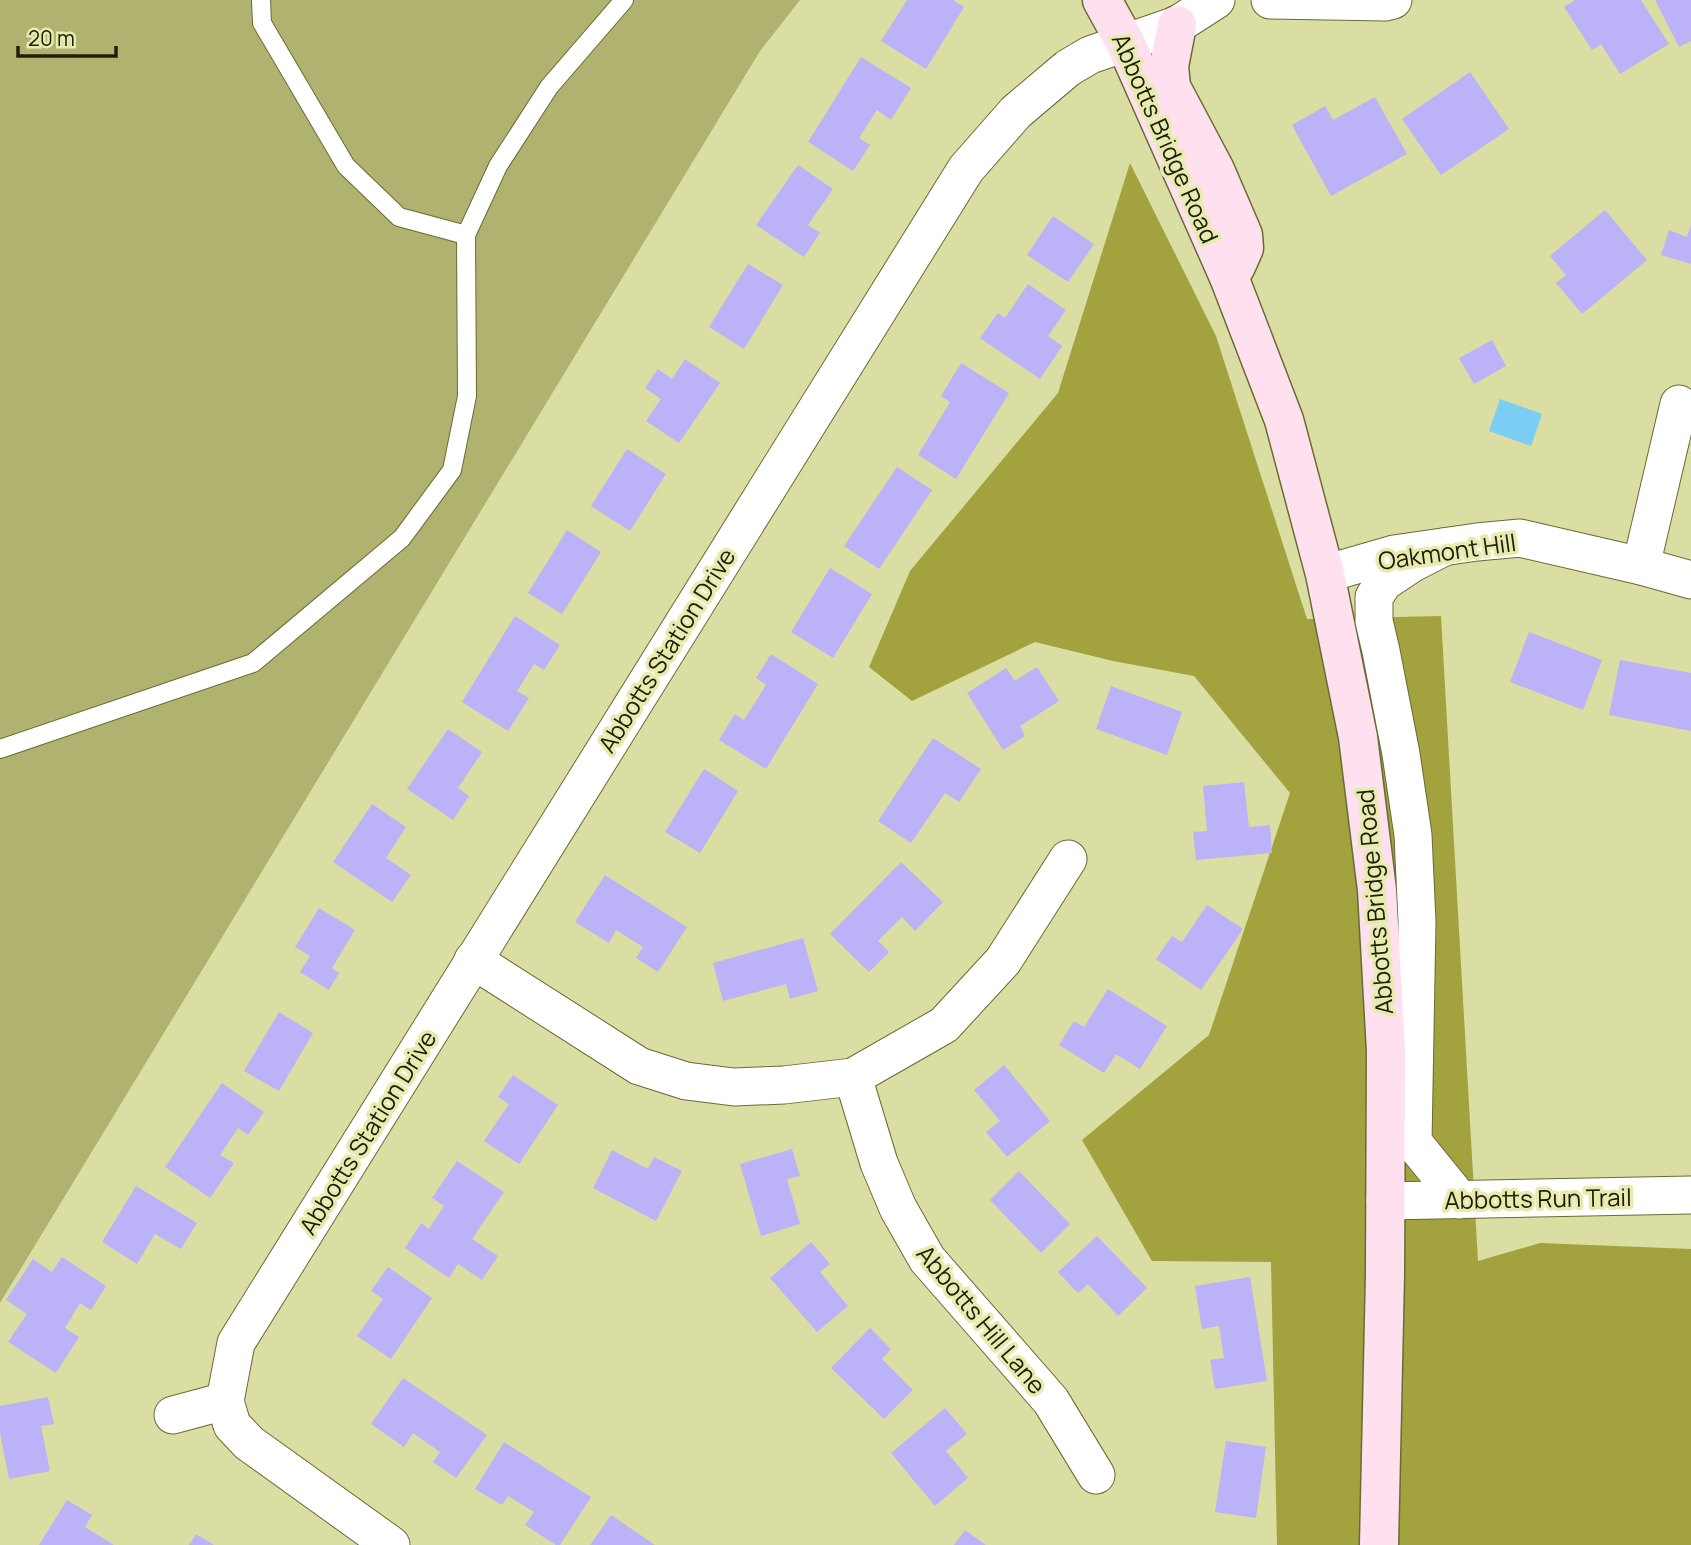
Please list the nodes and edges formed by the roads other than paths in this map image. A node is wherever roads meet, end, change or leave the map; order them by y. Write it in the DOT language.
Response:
graph roads {
  1 [pos="261,0"];
  2 [pos="624,0"];
  3 [pos="1102,0"];
  4 [pos="1216,0"];
  5 [pos="1270,0"];
  6 [pos="1394,0"];
  7 [pos="1177,25"];
  8 [pos="1125,42"];
  9 [pos="466,235"];
  10 [pos="1229,277"];
  11 [pos="1679,404"];
  12 [pos="1444,547"];
  13 [pos="1641,566"];
  14 [pos="1325,574"];
  15 [pos="1691,580"];
  16 [pos="0,748"];
  17 [pos="1068,859"];
  18 [pos="473,960"];
  19 [pos="853,1077"];
  20 [pos="1691,1195"];
  21 [pos="1460,1200"];
  22 [pos="1385,1201"];
  23 [pos="225,1401"];
  24 [pos="173,1415"];
  25 [pos="1096,1475"];
  26 [pos="391,1545"];
  27 [pos="1378,1545"];
  1 -- 9 [label="lane"];
  2 -- 9 [label="lane"];
  3 -- 8 [label="main road, Abbotts Bridge Road"];
  4 -- 7 [label="street, Abbotts Station Drive"];
  5 -- 6 [label="street"];
  7 -- 8 [label="street, Abbotts Station Drive"];
  7 -- 10 [label="main road, Abbotts Bridge Road"];
  8 -- 10 [label="main road, Abbotts Bridge Road"];
  8 -- 18 [label="street, Abbotts Station Drive"];
  9 -- 16 [label="lane"];
  10 -- 14 [label="main road, Abbotts Bridge Road"];
  11 -- 13 [label="street"];
  12 -- 13 [label="street, Oakmont Hill"];
  12 -- 14 [label="street, Oakmont Hill"];
  12 -- 21 [label="street, Abbotts Bridge Road"];
  13 -- 15 [label="street, Oakmont Hill"];
  14 -- 22 [label="main road, Abbotts Bridge Road"];
  17 -- 19 [label="street"];
  18 -- 19 [label="street"];
  18 -- 23 [label="street, Abbotts Station Drive"];
  19 -- 25 [label="street, Abbotts Hill Lane"];
  20 -- 21 [label="street, Abbotts Run Trail"];
  21 -- 22 [label="street, Abbotts Run Trail"];
  22 -- 27 [label="main road, Abbotts Bridge Road"];
  23 -- 24 [label="street"];
  23 -- 26 [label="street"];
}
